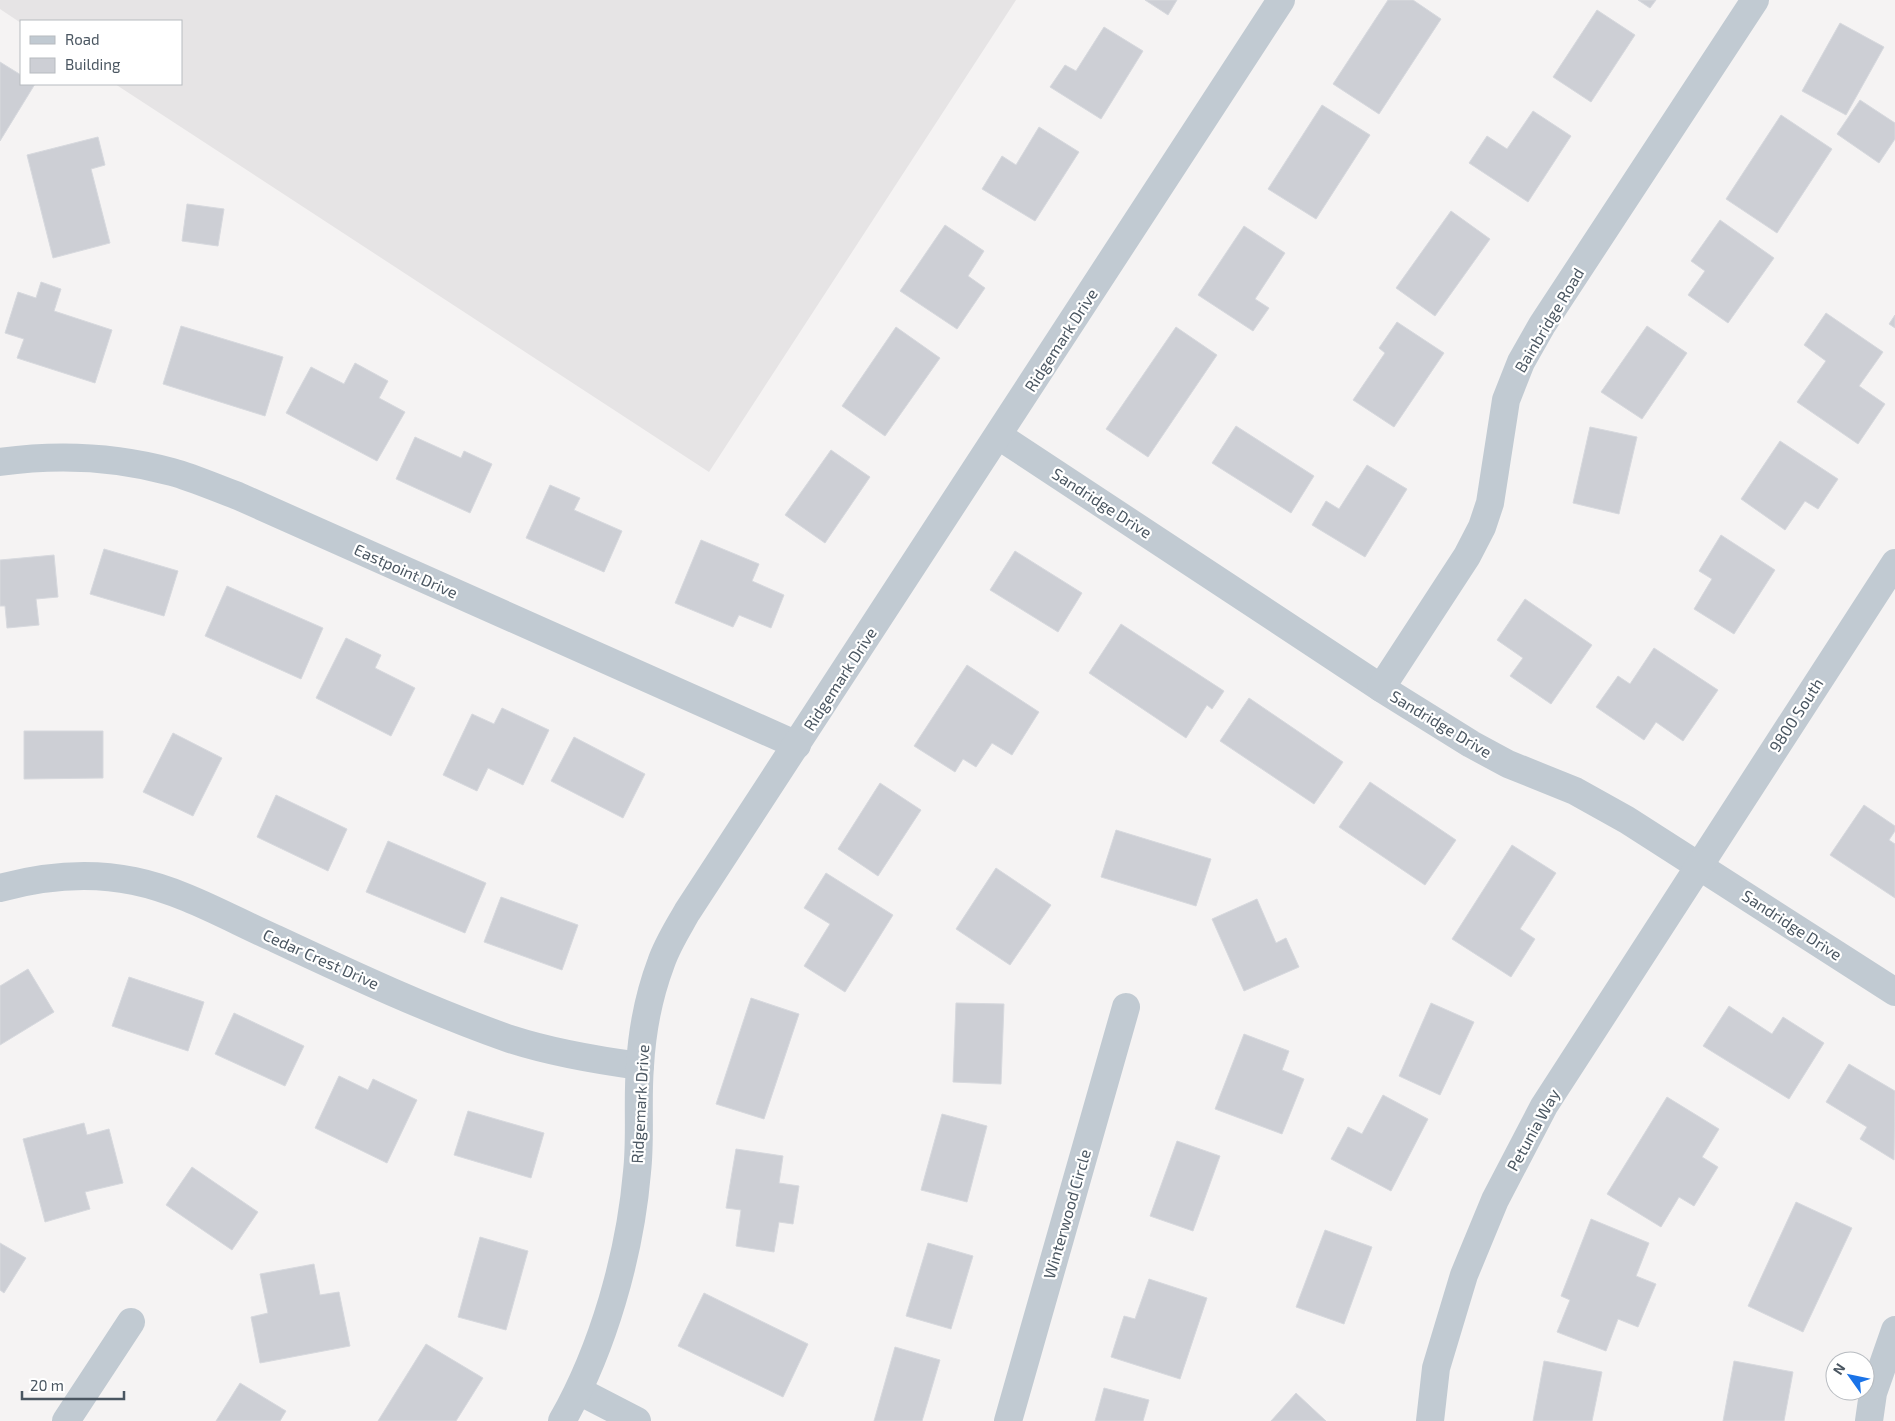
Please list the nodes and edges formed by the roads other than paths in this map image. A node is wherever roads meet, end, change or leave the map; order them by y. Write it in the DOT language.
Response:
graph roads {
  1 [pos="1281,0"];
  2 [pos="1755,0"];
  3 [pos="999,436"];
  4 [pos="0,462"];
  5 [pos="1895,563"];
  6 [pos="1381,688"];
  7 [pos="797,745"];
  8 [pos="1698,866"];
  9 [pos="0,888"];
  10 [pos="1895,992"];
  11 [pos="1126,1007"];
  12 [pos="640,1066"];
  13 [pos="131,1322"];
  14 [pos="1895,1330"];
  15 [pos="579,1391"];
  16 [pos="66,1421"];
  17 [pos="562,1421"];
  18 [pos="637,1421"];
  19 [pos="1008,1421"];
  20 [pos="1430,1421"];
  21 [pos="1869,1421"];
  1 -- 3 [label="street, Ridgemark Drive"];
  2 -- 6 [label="street, Bainbridge Road"];
  3 -- 6 [label="street, Sandridge Drive"];
  3 -- 7 [label="street, Ridgemark Drive"];
  4 -- 7 [label="street, Eastpoint Drive"];
  5 -- 8 [label="street, 9800 South"];
  6 -- 8 [label="street, Sandridge Drive"];
  7 -- 12 [label="street, Ridgemark Drive"];
  8 -- 10 [label="street, Sandridge Drive"];
  8 -- 20 [label="street, Petunia Way"];
  9 -- 12 [label="street, Cedar Crest Drive"];
  11 -- 19 [label="street, Winterwood Circle"];
  12 -- 15 [label="street, Ridgemark Drive"];
  13 -- 16 [label="street"];
  14 -- 21 [label="street"];
  15 -- 17 [label="street, Ridgemark Drive"];
  15 -- 18 [label="street"];
}
